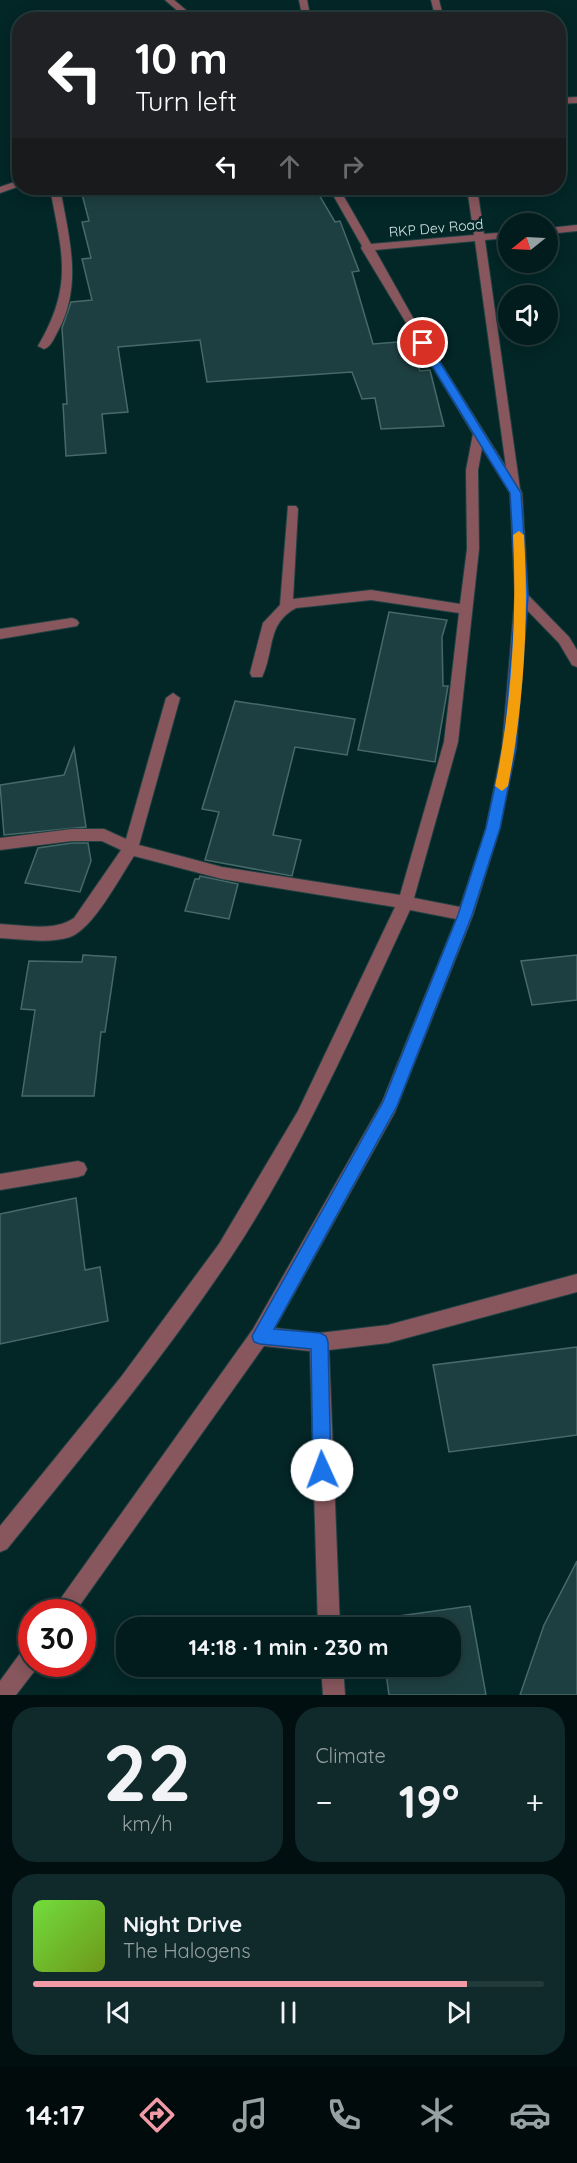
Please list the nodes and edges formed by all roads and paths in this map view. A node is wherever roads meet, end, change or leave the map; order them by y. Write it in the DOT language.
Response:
graph roads {
  1 [pos="169,0"];
  2 [pos="184,12"];
  3 [pos="56,195"];
  4 [pos="338,195"];
  5 [pos="473,195"];
  6 [pos="577,228"];
  7 [pos="558,230"];
  8 [pos="498,236"];
  9 [pos="480,238"];
  10 [pos="366,248"];
  11 [pos="44,346"];
  12 [pos="479,434"];
  13 [pos="516,493"];
  14 [pos="292,509"];
  15 [pos="522,596"];
  16 [pos="286,608"];
  17 [pos="466,609"];
  18 [pos="72,623"];
  19 [pos="0,634"];
  20 [pos="577,662"];
  21 [pos="257,674"];
  22 [pos="173,698"];
  23 [pos="0,844"];
  24 [pos="132,848"];
  25 [pos="405,903"];
  26 [pos="465,915"];
  27 [pos="0,931"];
  28 [pos="78,1169"];
  29 [pos="0,1182"];
  30 [pos="577,1283"];
  31 [pos="260,1336"];
  32 [pos="320,1342"];
  33 [pos="0,1542"];
  34 [pos="72,1599"];
  35 [pos="329,1617"];
  36 [pos="18,1675"];
  37 [pos="333,1677"];
  38 [pos="3,1695"];
  39 [pos="334,1695"];
  1 -- 2 [label="street"];
  3 -- 11 [label="street"];
  4 -- 10 [label="street"];
  5 -- 9 [label="street"];
  6 -- 7 [label="street"];
  8 -- 9 [label="street, RKP Dev Road"];
  9 -- 10 [label="street, RKP Dev Road"];
  9 -- 13 [label="street"];
  10 -- 12 [label="street"];
  12 -- 13 [label="street"];
  12 -- 17 [label="street"];
  13 -- 15 [label="street"];
  14 -- 16 [label="street"];
  15 -- 20 [label="street"];
  15 -- 26 [label="street"];
  16 -- 17 [label="street"];
  16 -- 21 [label="street"];
  17 -- 25 [label="street"];
  18 -- 19 [label="street"];
  22 -- 24 [label="street"];
  23 -- 24 [label="street"];
  24 -- 25 [label="street"];
  24 -- 27 [label="street"];
  25 -- 26 [label="street"];
  25 -- 33 [label="street"];
  26 -- 31 [label="street"];
  28 -- 29 [label="street"];
  30 -- 32 [label="street"];
  31 -- 32 [label="street"];
  31 -- 34 [label="street"];
  32 -- 35 [label="street"];
  36 -- 38 [label="street"];
  37 -- 39 [label="street"];
}
